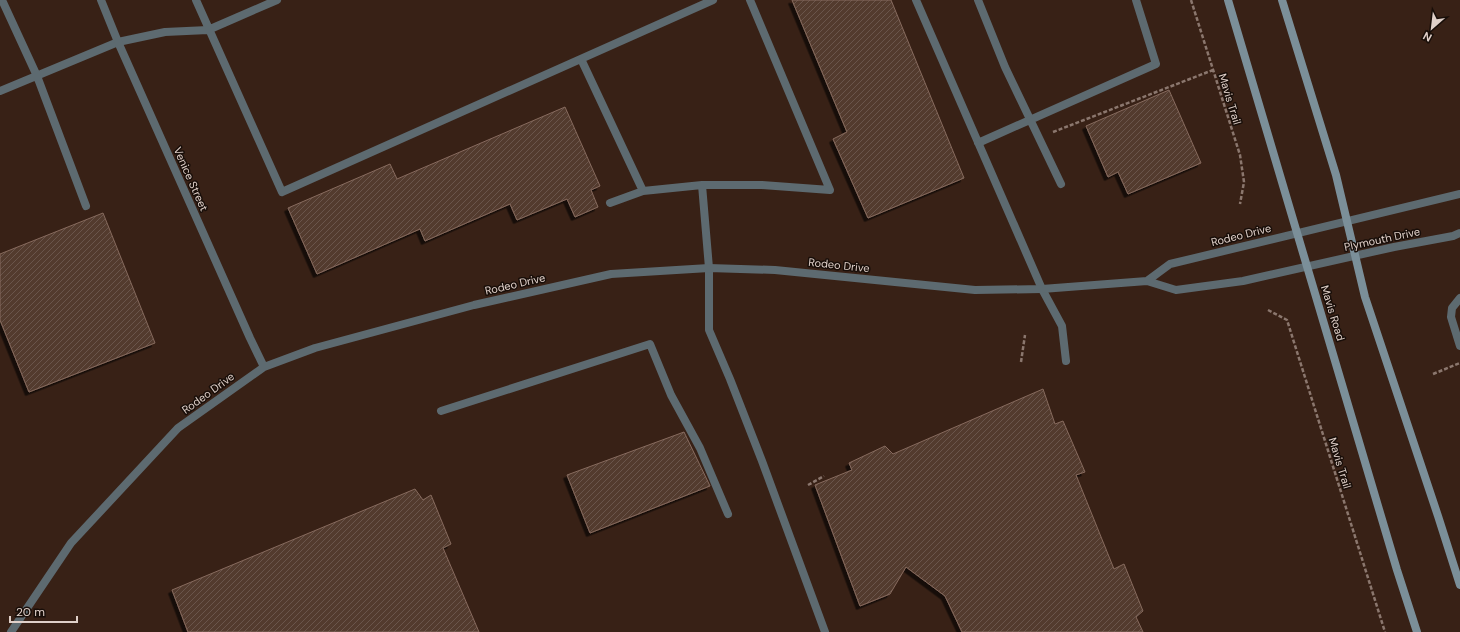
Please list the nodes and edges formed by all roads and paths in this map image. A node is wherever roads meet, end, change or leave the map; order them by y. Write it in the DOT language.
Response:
graph roads {
  1 [pos="2,0"];
  2 [pos="101,0"];
  3 [pos="196,0"];
  4 [pos="277,0"];
  5 [pos="713,0"];
  6 [pos="750,0"];
  7 [pos="916,0"];
  8 [pos="978,0"];
  9 [pos="1136,0"];
  10 [pos="1191,0"];
  11 [pos="1228,0"];
  12 [pos="1282,0"];
  13 [pos="208,30"];
  14 [pos="118,42"];
  15 [pos="581,59"];
  16 [pos="1213,70"];
  17 [pos="37,76"];
  18 [pos="0,91"];
  19 [pos="1031,120"];
  20 [pos="1040,137"];
  21 [pos="978,143"];
  22 [pos="1061,184"];
  23 [pos="702,185"];
  24 [pos="643,191"];
  25 [pos="1460,194"];
  26 [pos="610,203"];
  27 [pos="1240,204"];
  28 [pos="86,206"];
  29 [pos="1347,221"];
  30 [pos="1298,233"];
  31 [pos="1460,233"];
  32 [pos="1355,256"];
  33 [pos="1308,266"];
  34 [pos="709,268"];
  35 [pos="1147,281"];
  36 [pos="1042,289"];
  37 [pos="1460,298"];
  38 [pos="1268,310"];
  39 [pos="1025,335"];
  40 [pos="1460,346"];
  41 [pos="1066,361"];
  42 [pos="1021,362"];
  43 [pos="1460,363"];
  44 [pos="264,367"];
  45 [pos="1433,374"];
  46 [pos="441,411"];
  47 [pos="824,476"];
  48 [pos="808,484"];
  49 [pos="728,514"];
  50 [pos="1460,585"];
  51 [pos="11,632"];
  52 [pos="825,632"];
  53 [pos="1385,632"];
  54 [pos="1417,632"];
  1 -- 17 [label="street"];
  2 -- 14 [label="street, Venice Street"];
  3 -- 13 [label="street"];
  4 -- 13 [label="street"];
  5 -- 15 [label="street"];
  6 -- 23 [label="street"];
  7 -- 21 [label="street"];
  8 -- 19 [label="street"];
  9 -- 19 [label="street"];
  10 -- 16 [label="path, Mavis Trail"];
  11 -- 30 [label="main road, Mavis Road"];
  12 -- 29 [label="main road"];
  13 -- 14 [label="street"];
  13 -- 15 [label="street"];
  14 -- 17 [label="street"];
  14 -- 44 [label="street, Venice Street"];
  15 -- 24 [label="street"];
  16 -- 20 [label="path"];
  16 -- 27 [label="path, Mavis Trail"];
  17 -- 18 [label="street"];
  17 -- 28 [label="street"];
  19 -- 20 [label="street"];
  19 -- 21 [label="street"];
  20 -- 22 [label="street"];
  21 -- 36 [label="street"];
  23 -- 24 [label="street"];
  23 -- 34 [label="street"];
  24 -- 26 [label="street"];
  25 -- 29 [label="street"];
  29 -- 30 [label="street, Rodeo Drive"];
  29 -- 32 [label="main road"];
  30 -- 33 [label="main road, Mavis Road"];
  30 -- 35 [label="street, Rodeo Drive"];
  31 -- 32 [label="street, Plymouth Drive"];
  32 -- 33 [label="street, Plymouth Drive"];
  32 -- 50 [label="main road"];
  33 -- 35 [label="street, Rodeo Drive"];
  33 -- 54 [label="main road, Mavis Road"];
  34 -- 36 [label="street, Rodeo Drive"];
  34 -- 44 [label="street, Rodeo Drive"];
  34 -- 52 [label="street"];
  35 -- 36 [label="street, Rodeo Drive"];
  36 -- 41 [label="street"];
  37 -- 40 [label="street"];
  38 -- 53 [label="path, Mavis Trail"];
  39 -- 42 [label="path"];
  43 -- 45 [label="path"];
  44 -- 51 [label="street, Rodeo Drive"];
  46 -- 49 [label="street"];
  47 -- 48 [label="path"];
}
